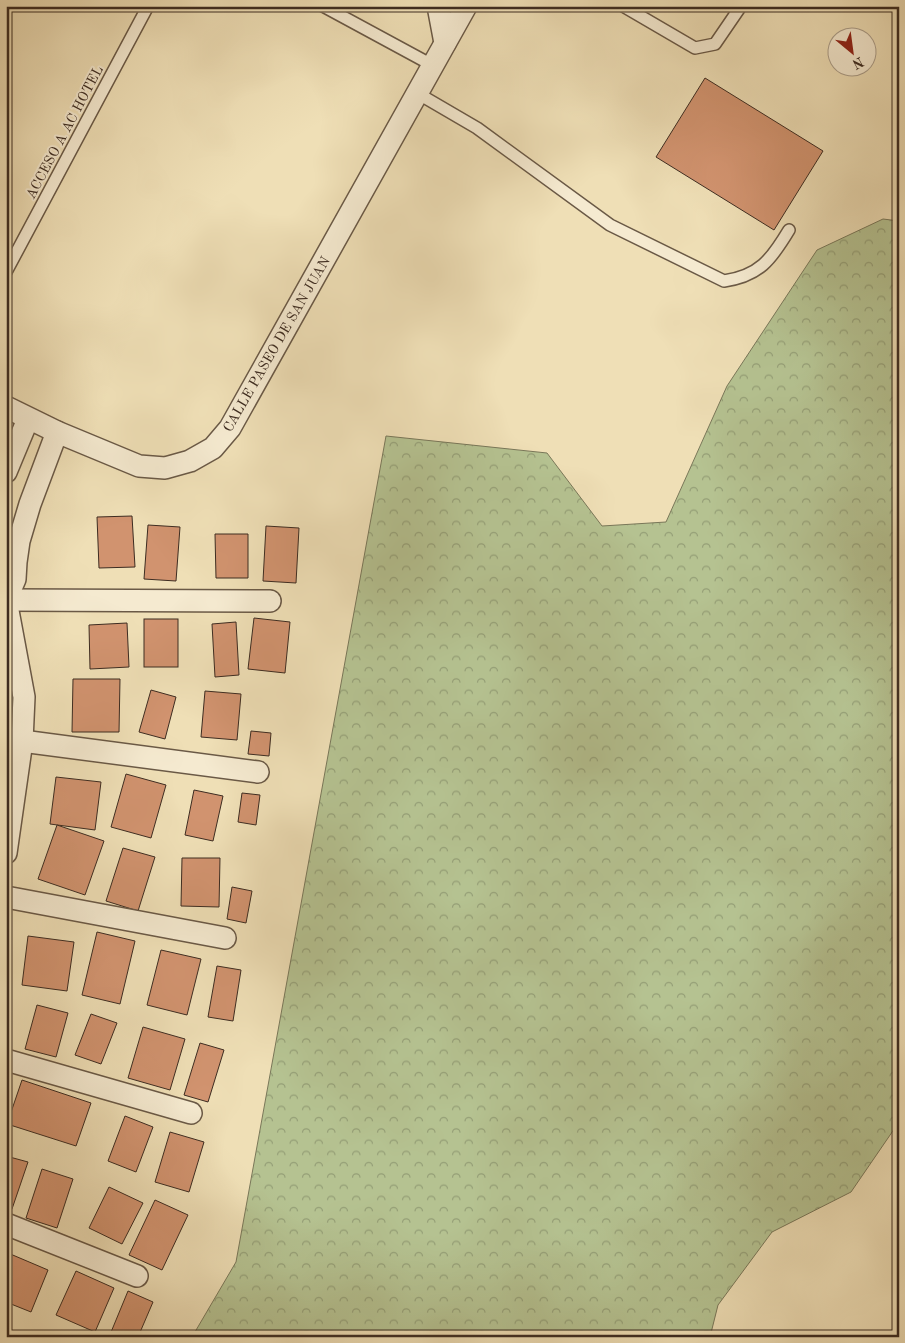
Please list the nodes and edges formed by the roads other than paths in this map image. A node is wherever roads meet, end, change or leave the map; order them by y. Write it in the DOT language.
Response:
graph roads {
  1 [pos="148,6"];
  2 [pos="323,6"];
  3 [pos="438,6"];
  4 [pos="466,6"];
  5 [pos="623,6"];
  6 [pos="741,6"];
  7 [pos="445,43"];
  8 [pos="432,65"];
  9 [pos="417,93"];
  10 [pos="789,230"];
  11 [pos="6,272"];
  12 [pos="6,407"];
  13 [pos="28,419"];
  14 [pos="57,432"];
  15 [pos="6,472"];
  16 [pos="6,600"];
  17 [pos="270,601"];
  18 [pos="22,742"];
  19 [pos="258,772"];
  20 [pos="6,853"];
  21 [pos="6,897"];
  22 [pos="225,938"];
  23 [pos="6,1060"];
  24 [pos="191,1113"];
  25 [pos="6,1224"];
  26 [pos="137,1276"];
  1 -- 11 [label="lane, ACCESO A AC HOTEL"];
  2 -- 8 [label="lane"];
  3 -- 7 [label="street"];
  4 -- 7 [label="street, CALLE PASEO DE SAN JUAN"];
  5 -- 6 [label="lane"];
  7 -- 8 [label="street, CALLE PASEO DE SAN JUAN"];
  8 -- 9 [label="street, CALLE PASEO DE SAN JUAN"];
  9 -- 10 [label="lane"];
  9 -- 14 [label="street, CALLE PASEO DE SAN JUAN"];
  12 -- 13 [label="street, CALLE PASEO DE SAN JUAN"];
  13 -- 14 [label="street, CALLE PASEO DE SAN JUAN"];
  13 -- 15 [label="street"];
  14 -- 16 [label="street"];
  16 -- 17 [label="street"];
  16 -- 18 [label="street"];
  18 -- 19 [label="street"];
  18 -- 20 [label="street"];
  21 -- 22 [label="street"];
  23 -- 24 [label="street"];
  25 -- 26 [label="street"];
}
